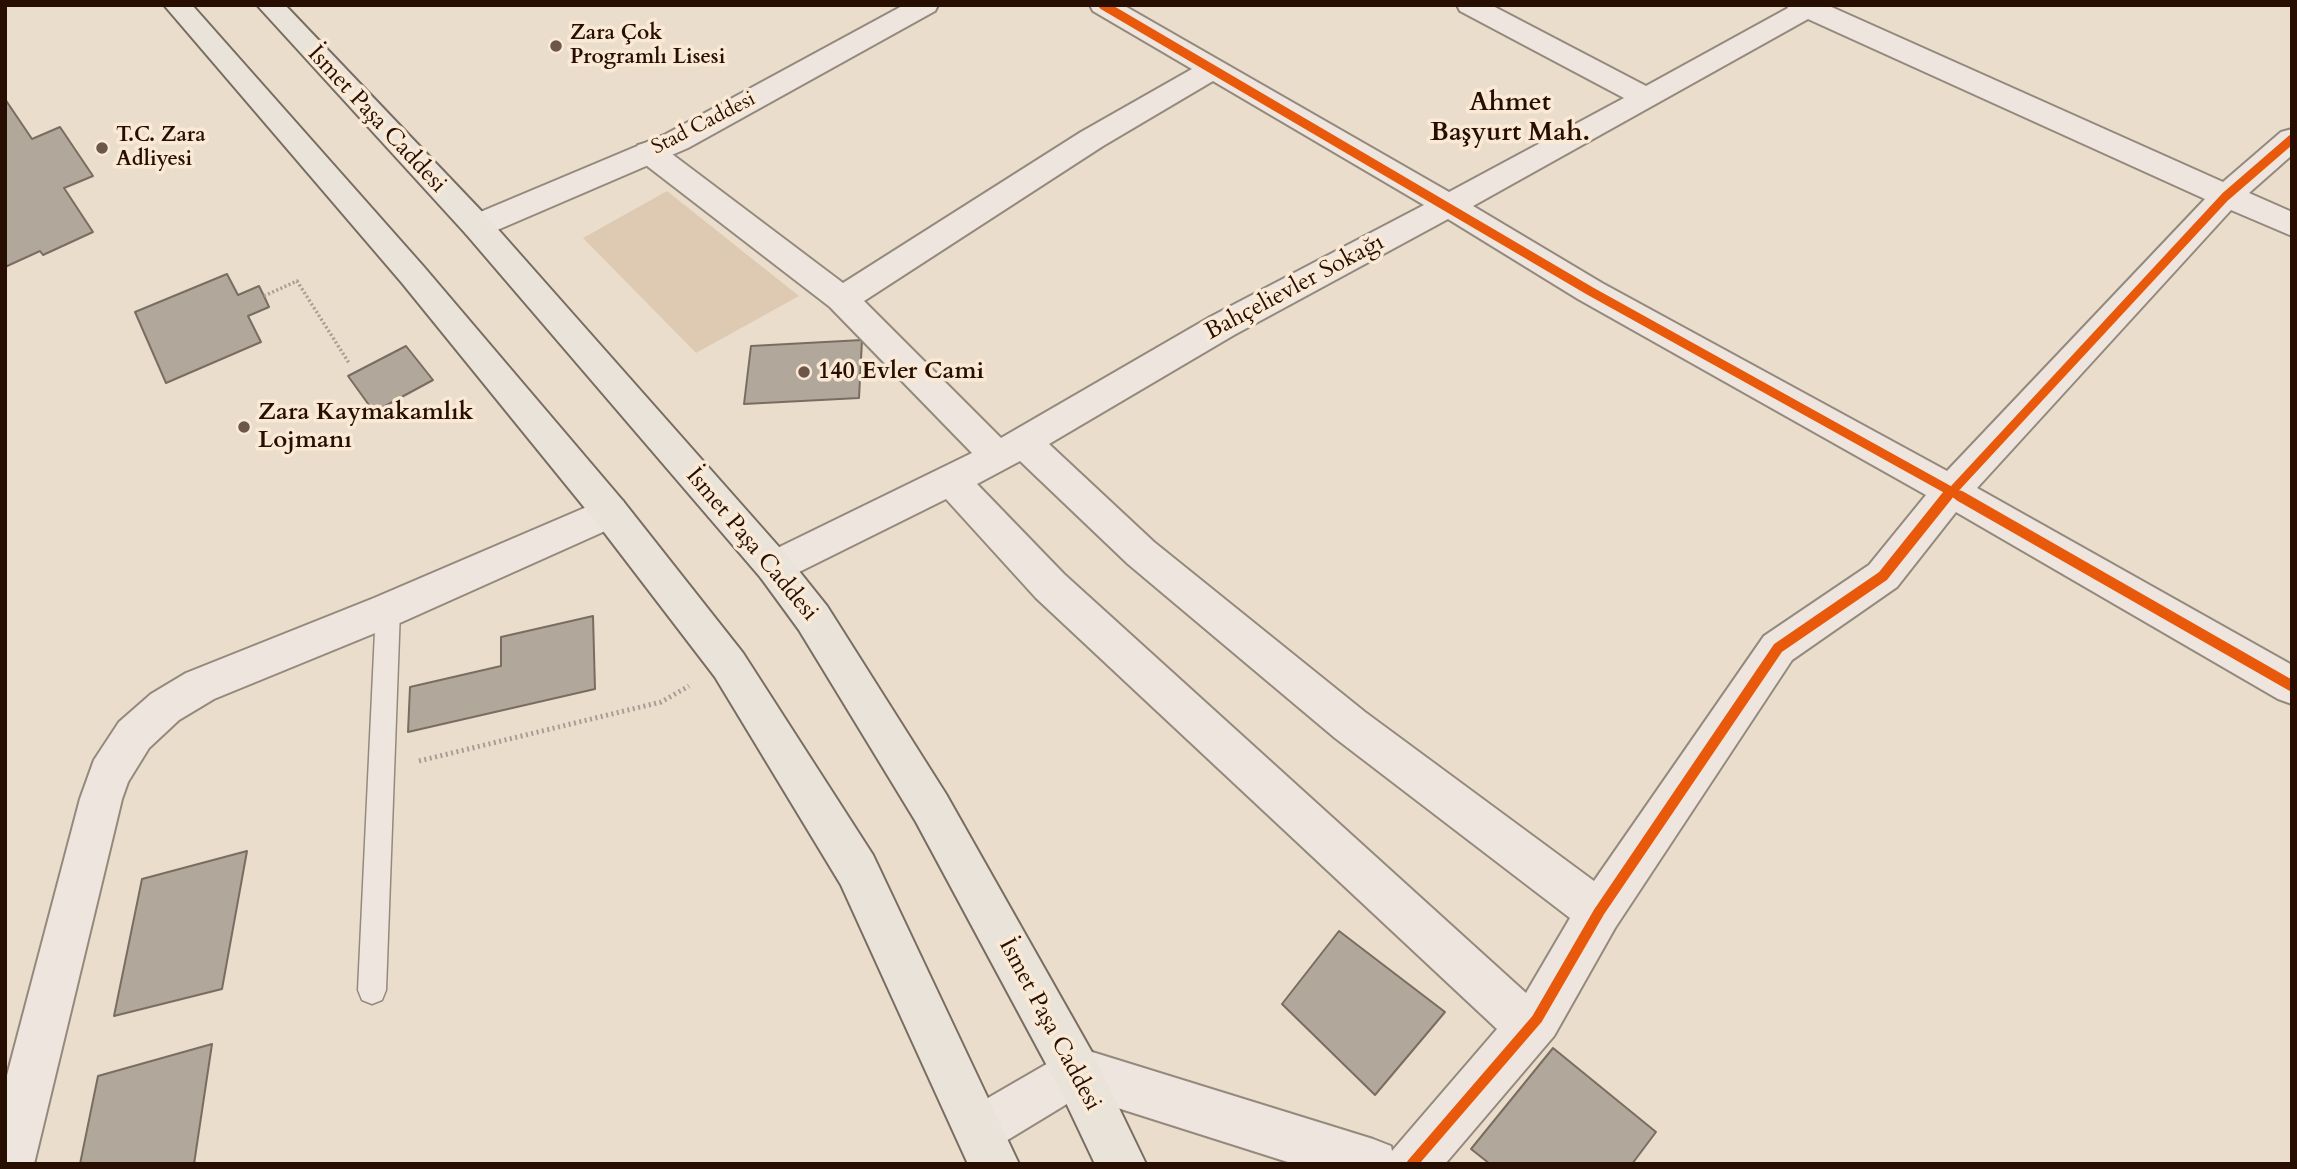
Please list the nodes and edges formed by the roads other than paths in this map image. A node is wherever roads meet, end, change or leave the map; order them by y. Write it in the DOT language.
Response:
graph roads {
  1 [pos="177,5"];
  2 [pos="270,5"];
  3 [pos="925,5"];
  4 [pos="1103,5"];
  5 [pos="1470,5"];
  6 [pos="1807,7"];
  7 [pos="1215,68"];
  8 [pos="1643,100"];
  9 [pos="2292,139"];
  10 [pos="649,152"];
  11 [pos="2225,197"];
  12 [pos="1448,205"];
  13 [pos="2292,225"];
  14 [pos="477,226"];
  15 [pos="842,299"];
  16 [pos="1011,449"];
  17 [pos="952,481"];
  18 [pos="1951,491"];
  19 [pos="610,512"];
  20 [pos="774,567"];
  21 [pos="388,610"];
  22 [pos="2292,686"];
  23 [pos="1599,912"];
  24 [pos="372,990"];
  25 [pos="1530,1028"];
  26 [pos="1076,1071"];
  27 [pos="986,1147"];
  28 [pos="9,1164"];
  29 [pos="1121,1164"];
  30 [pos="1373,1164"];
  31 [pos="1412,1164"];
  1 -- 19 [label="highway"];
  2 -- 14 [label="highway, İsmet Paşa Caddesi"];
  3 -- 10 [label="street, Stad Caddesi"];
  4 -- 7 [label="street"];
  5 -- 8 [label="street"];
  6 -- 8 [label="street, Bahçelievler Sokağı"];
  6 -- 11 [label="street"];
  7 -- 12 [label="street"];
  7 -- 15 [label="street"];
  8 -- 12 [label="street, Bahçelievler Sokağı"];
  9 -- 11 [label="street"];
  10 -- 14 [label="street, Stad Caddesi"];
  10 -- 15 [label="street"];
  11 -- 13 [label="street"];
  11 -- 18 [label="street"];
  12 -- 16 [label="street, Bahçelievler Sokağı"];
  12 -- 18 [label="street"];
  14 -- 20 [label="highway, İsmet Paşa Caddesi"];
  15 -- 16 [label="street"];
  16 -- 17 [label="street, Bahçelievler Sokağı"];
  16 -- 23 [label="street"];
  17 -- 20 [label="street, Bahçelievler Sokağı"];
  17 -- 25 [label="street"];
  18 -- 22 [label="street"];
  18 -- 23 [label="street"];
  19 -- 21 [label="street"];
  19 -- 27 [label="highway"];
  20 -- 26 [label="highway, İsmet Paşa Caddesi"];
  21 -- 24 [label="lane"];
  21 -- 28 [label="street"];
  23 -- 25 [label="street"];
  25 -- 31 [label="street"];
  26 -- 27 [label="street"];
  26 -- 29 [label="highway, İsmet Paşa Caddesi"];
  26 -- 30 [label="street"];
}
